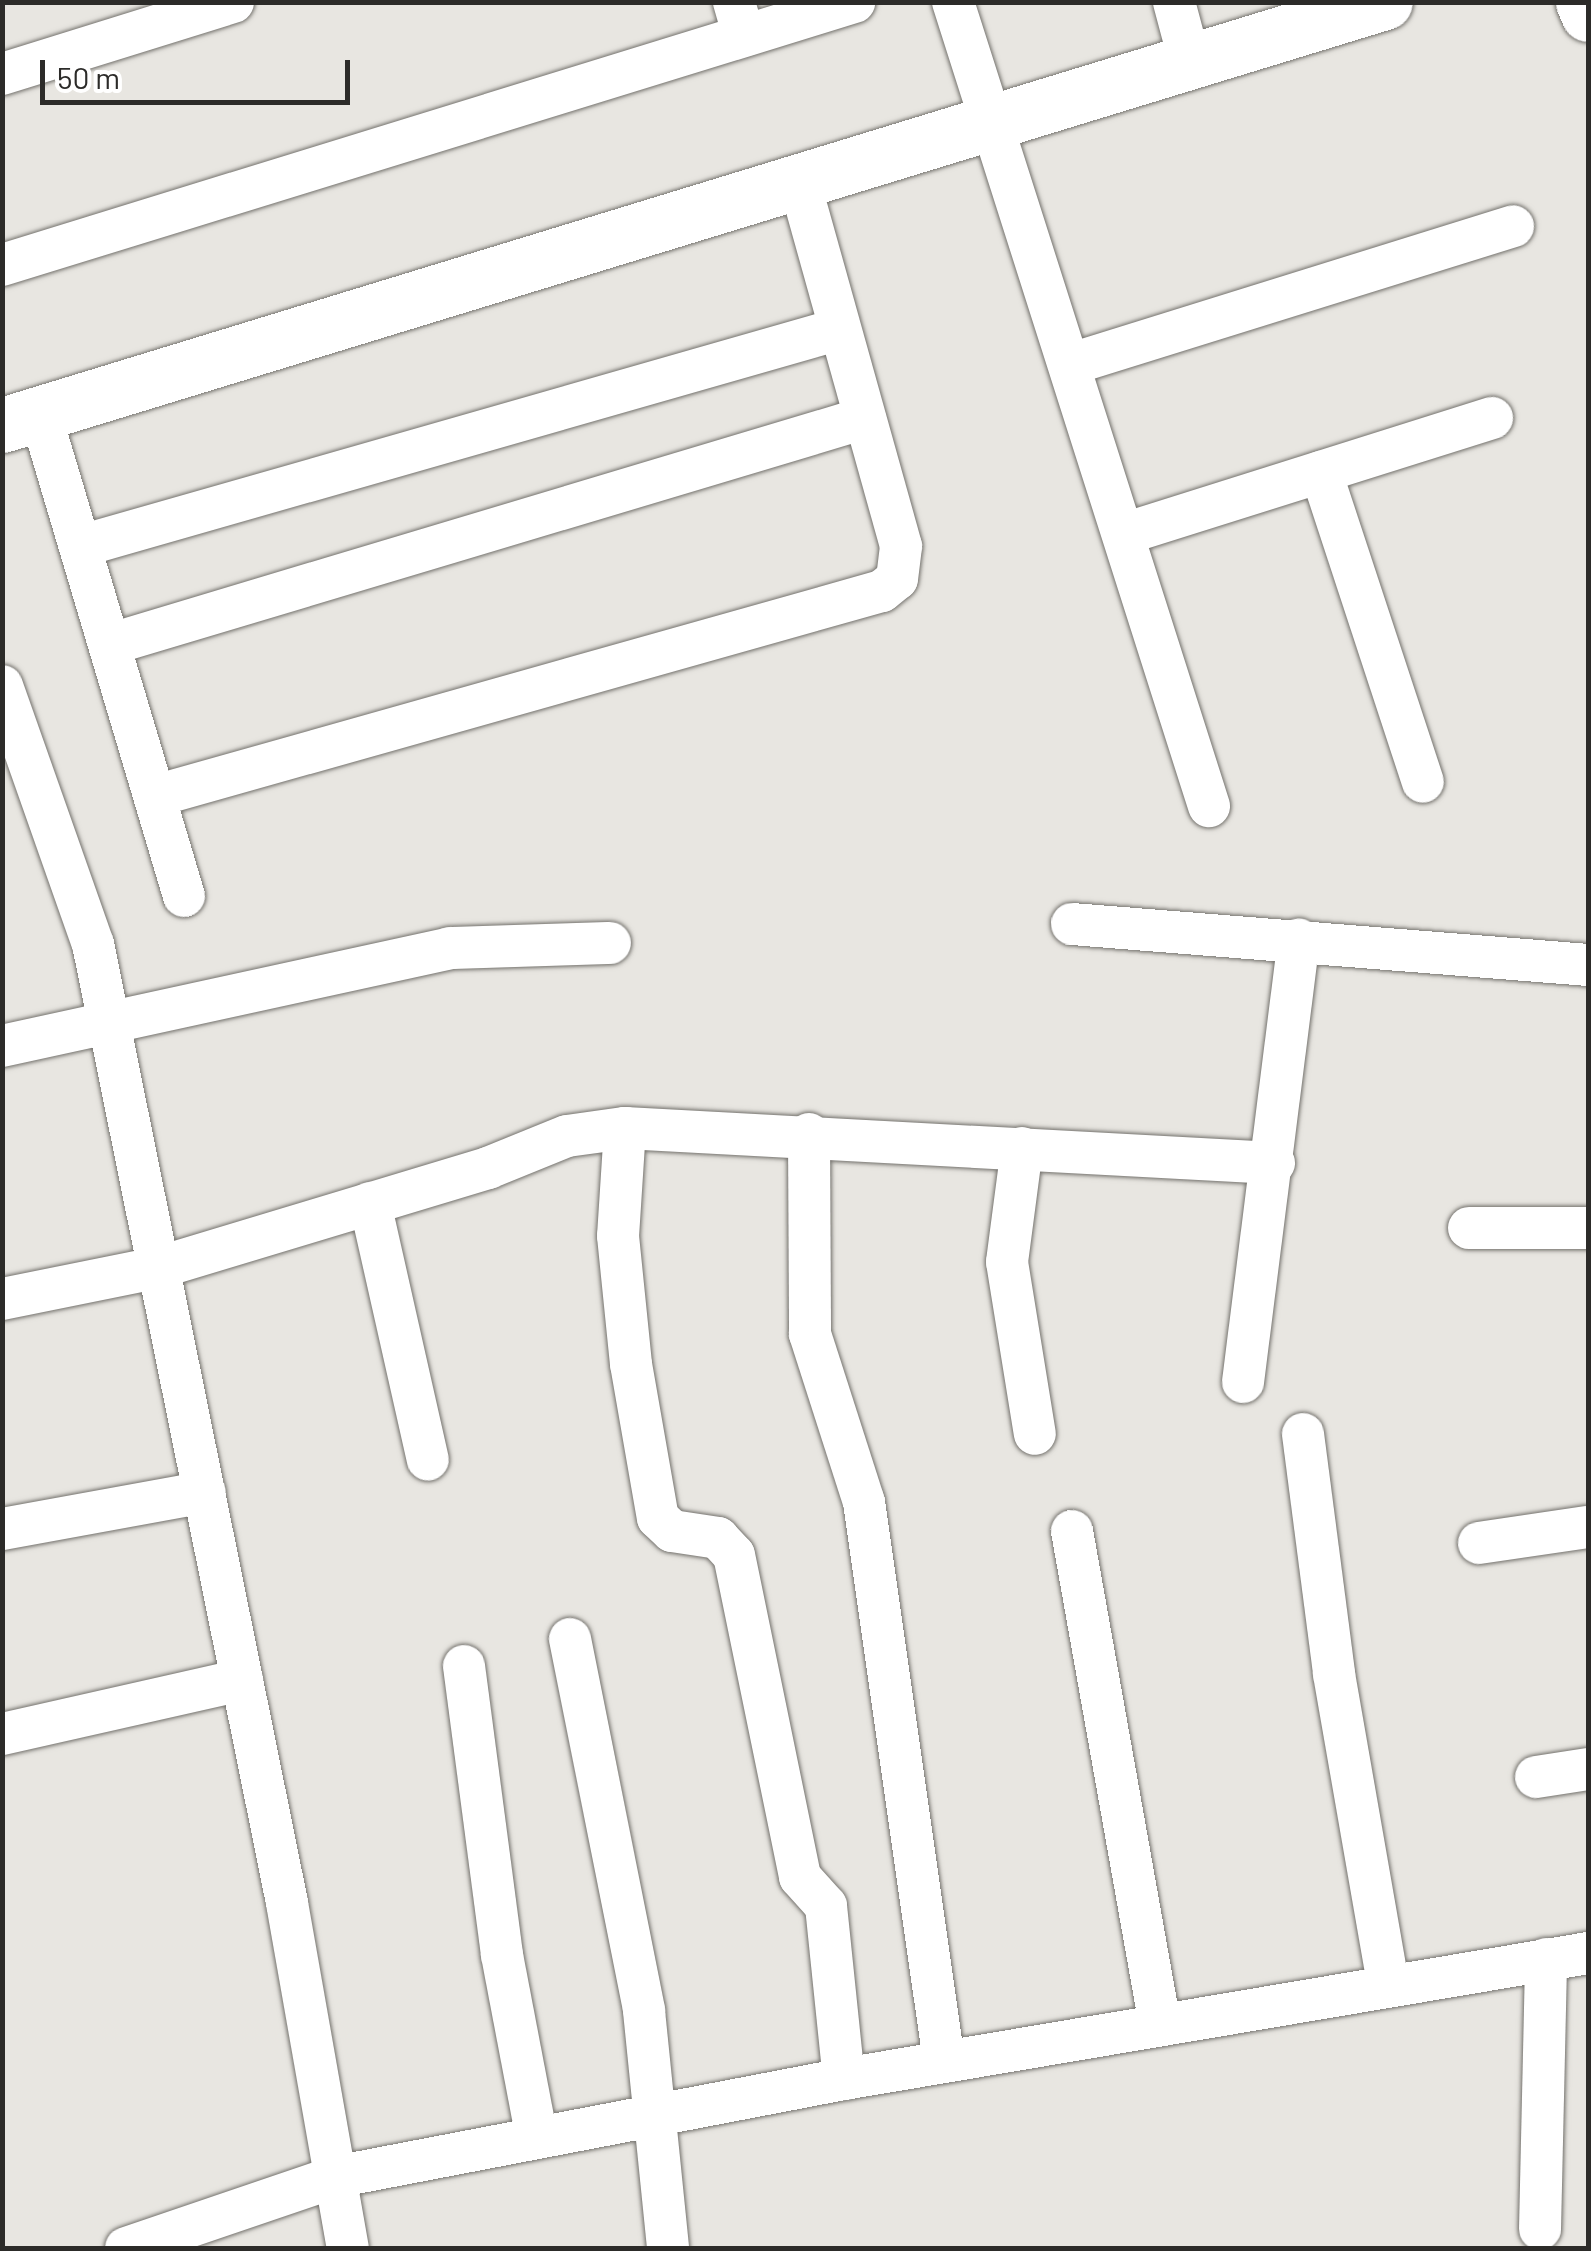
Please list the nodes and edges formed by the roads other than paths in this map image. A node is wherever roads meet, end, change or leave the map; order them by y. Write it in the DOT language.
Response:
graph roads {
  1 [pos="233,2"];
  2 [pos="854,2"];
  3 [pos="953,2"];
  4 [pos="1174,2"];
  5 [pos="1385,2"];
  6 [pos="1583,2"];
  7 [pos="1588,14"];
  8 [pos="739,19"];
  9 [pos="1190,62"];
  10 [pos="2,74"];
  11 [pos="996,121"];
  12 [pos="799,181"];
  13 [pos="1513,226"];
  14 [pos="2,265"];
  15 [pos="840,329"];
  16 [pos="1071,364"];
  17 [pos="14,414"];
  18 [pos="865,418"];
  19 [pos="1492,418"];
  20 [pos="1320,472"];
  21 [pos="1124,534"];
  22 [pos="81,546"];
  23 [pos="111,644"];
  24 [pos="2,686"];
  25 [pos="1423,782"];
  26 [pos="155,796"];
  27 [pos="1209,806"];
  28 [pos="184,896"];
  29 [pos="1072,924"];
  30 [pos="1298,940"];
  31 [pos="610,943"];
  32 [pos="1588,966"];
  33 [pos="109,1023"];
  34 [pos="2,1046"];
  35 [pos="625,1128"];
  36 [pos="809,1134"];
  37 [pos="1022,1148"];
  38 [pos="1274,1163"];
  39 [pos="370,1203"];
  40 [pos="1470,1228"];
  41 [pos="1588,1228"];
  42 [pos="160,1267"];
  43 [pos="2,1299"];
  44 [pos="1243,1382"];
  45 [pos="1035,1434"];
  46 [pos="1302,1434"];
  47 [pos="428,1460"];
  48 [pos="205,1492"];
  49 [pos="1588,1527"];
  50 [pos="2,1529"];
  51 [pos="1072,1531"];
  52 [pos="1479,1543"];
  53 [pos="570,1639"];
  54 [pos="464,1666"];
  55 [pos="242,1680"];
  56 [pos="2,1734"];
  57 [pos="1588,1769"];
  58 [pos="1536,1777"];
  59 [pos="1588,1953"];
  60 [pos="1546,1960"];
  61 [pos="1388,1984"];
  62 [pos="1160,2023"];
  63 [pos="944,2061"];
  64 [pos="844,2079"];
  65 [pos="659,2114"];
  66 [pos="538,2138"];
  67 [pos="335,2176"];
  68 [pos="1540,2229"];
  69 [pos="126,2248"];
  70 [pos="348,2248"];
  71 [pos="668,2248"];
  1 -- 10 [label="street"];
  2 -- 8 [label="street"];
  3 -- 11 [label="street"];
  4 -- 9 [label="street"];
  5 -- 9 [label="street"];
  6 -- 7 [label="street"];
  8 -- 14 [label="street"];
  9 -- 11 [label="street"];
  11 -- 12 [label="street"];
  11 -- 16 [label="street"];
  12 -- 15 [label="street"];
  12 -- 17 [label="street"];
  13 -- 16 [label="street"];
  15 -- 18 [label="street"];
  15 -- 22 [label="street"];
  16 -- 21 [label="street"];
  17 -- 22 [label="street"];
  18 -- 23 [label="street"];
  18 -- 26 [label="street"];
  19 -- 20 [label="street"];
  20 -- 21 [label="street"];
  20 -- 25 [label="street"];
  21 -- 27 [label="street"];
  22 -- 23 [label="street"];
  23 -- 26 [label="street"];
  24 -- 33 [label="street"];
  26 -- 28 [label="street"];
  29 -- 30 [label="street"];
  30 -- 32 [label="street"];
  30 -- 38 [label="street"];
  31 -- 33 [label="street"];
  33 -- 34 [label="street"];
  33 -- 42 [label="street"];
  35 -- 36 [label="street"];
  35 -- 39 [label="street"];
  35 -- 64 [label="street"];
  36 -- 37 [label="street"];
  36 -- 63 [label="street"];
  37 -- 38 [label="street"];
  37 -- 45 [label="street"];
  38 -- 44 [label="street"];
  39 -- 42 [label="street"];
  39 -- 47 [label="street"];
  40 -- 41 [label="street"];
  42 -- 43 [label="street"];
  42 -- 48 [label="street"];
  46 -- 61 [label="street"];
  48 -- 50 [label="street"];
  48 -- 55 [label="street"];
  49 -- 52 [label="street"];
  51 -- 62 [label="street"];
  53 -- 65 [label="street"];
  54 -- 66 [label="street"];
  55 -- 56 [label="street"];
  55 -- 67 [label="street"];
  57 -- 58 [label="street"];
  59 -- 60 [label="street"];
  60 -- 61 [label="street"];
  60 -- 68 [label="street"];
  61 -- 62 [label="street"];
  62 -- 63 [label="street"];
  63 -- 64 [label="street"];
  64 -- 65 [label="street"];
  65 -- 66 [label="street"];
  65 -- 71 [label="street"];
  66 -- 67 [label="street"];
  67 -- 69 [label="street"];
  67 -- 70 [label="street"];
}
